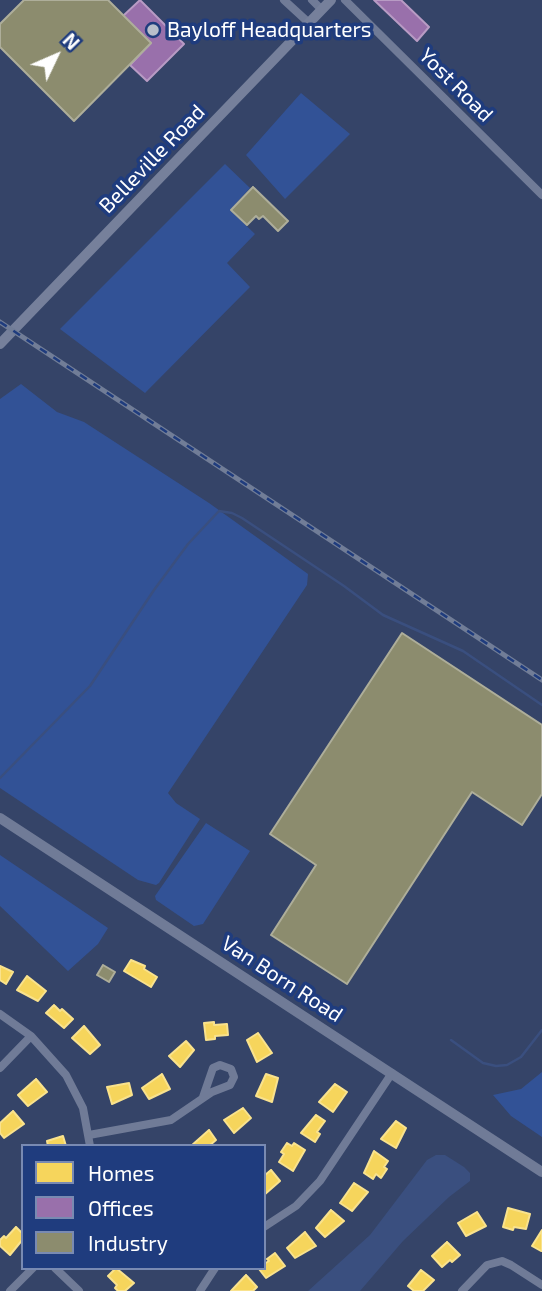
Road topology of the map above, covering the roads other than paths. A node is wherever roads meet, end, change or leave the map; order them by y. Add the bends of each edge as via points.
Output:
1 (284, 0) edge
2 (312, 0) edge
3 (331, 0) edge
4 (345, 0) edge
5 (322, 10) junction
6 (309, 23) junction
7 (542, 194) edge
8 (0, 344) edge
9 (0, 818) edge
10 (0, 1014) edge
11 (31, 1036) junction
12 (0, 1068) edge
13 (392, 1073) junction
14 (203, 1097) dead end
15 (89, 1135) junction
16 (90, 1144) edge
17 (542, 1172) edge
18 (266, 1226) edge
19 (31, 1270) edge
20 (57, 1270) edge
21 (214, 1270) edge
22 (542, 1285) edge
23 (10, 1291) edge
24 (79, 1291) edge
25 (200, 1291) edge
26 (462, 1291) edge

1 - 6 street
2 - 5 street
3 - 5 main road, Belleville Road
4 - 7 street, Yost Road
5 - 6 main road, Belleville Road
6 - 8 main road, Belleville Road
9 - 13 street, Van Born Road
10 - 11 street
11 - 12 street
11 - 15 street via 73,1086
13 - 17 street, Van Born Road
13 - 18 street via 320,1181 296,1206
14 - 15 street via 165,1123
15 - 16 street
19 - 23 street
20 - 24 street
21 - 25 street
22 - 26 street via 502,1261 487,1265

